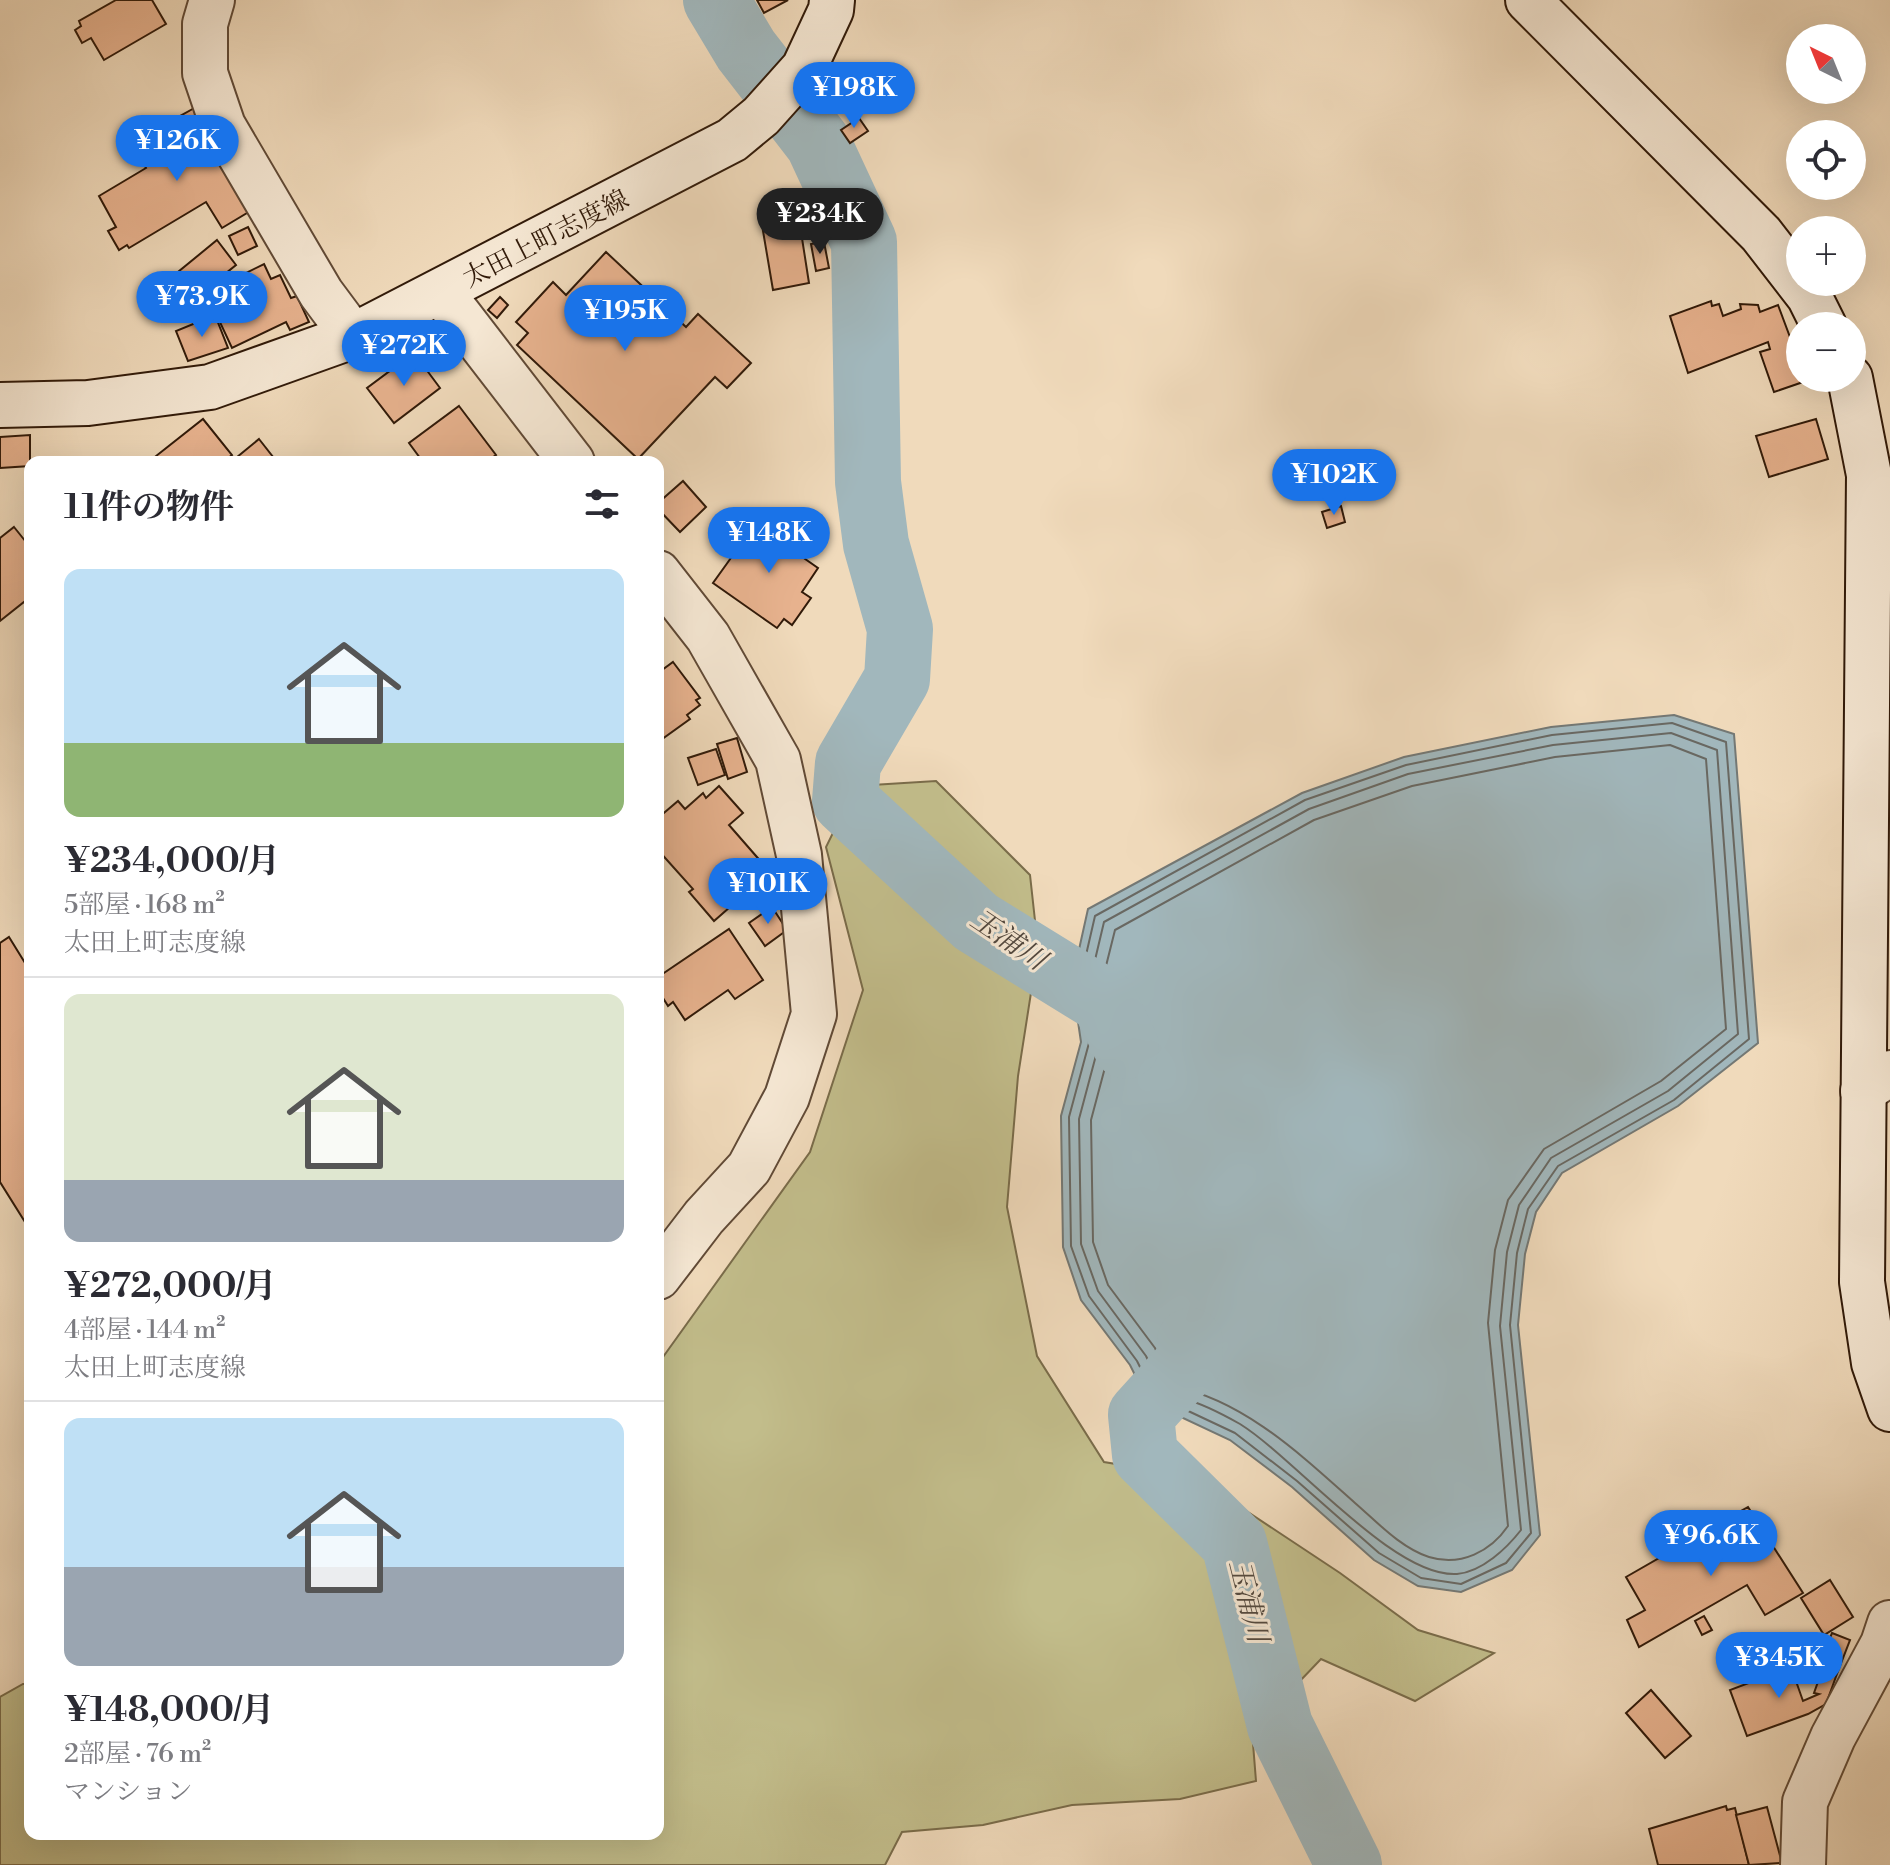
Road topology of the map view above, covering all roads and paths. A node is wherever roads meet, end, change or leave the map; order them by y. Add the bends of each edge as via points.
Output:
1 (212, 0) edge
2 (832, 0) edge
3 (1528, 0) edge
4 (441, 292) junction
5 (1817, 312) edge
6 (353, 336) junction
7 (1853, 392) edge
8 (0, 405) edge
9 (567, 456) edge
10 (664, 581) edge
11 (1880, 639) edge
12 (1877, 1082) edge
13 (664, 1269) edge
14 (1890, 1409) edge
15 (1890, 1623) edge
16 (1803, 1865) edge

1 - 6 street via 205,24 205,73 223,126 321,293
2 - 4 street, 太田上町志度線 via 804,68 732,140
3 - 5 street via 1761,234
4 - 6 street, 太田上町志度線
4 - 9 street
6 - 8 street, 太田上町志度線 via 210,387 88,403
7 - 11 street via 1869,475
10 - 13 street via 708,637 778,760 799,855 814,1014 787,1097 749,1168
11 - 12 street
12 - 14 street via 1862,1282 1874,1363
15 - 16 street via 1805,1802

